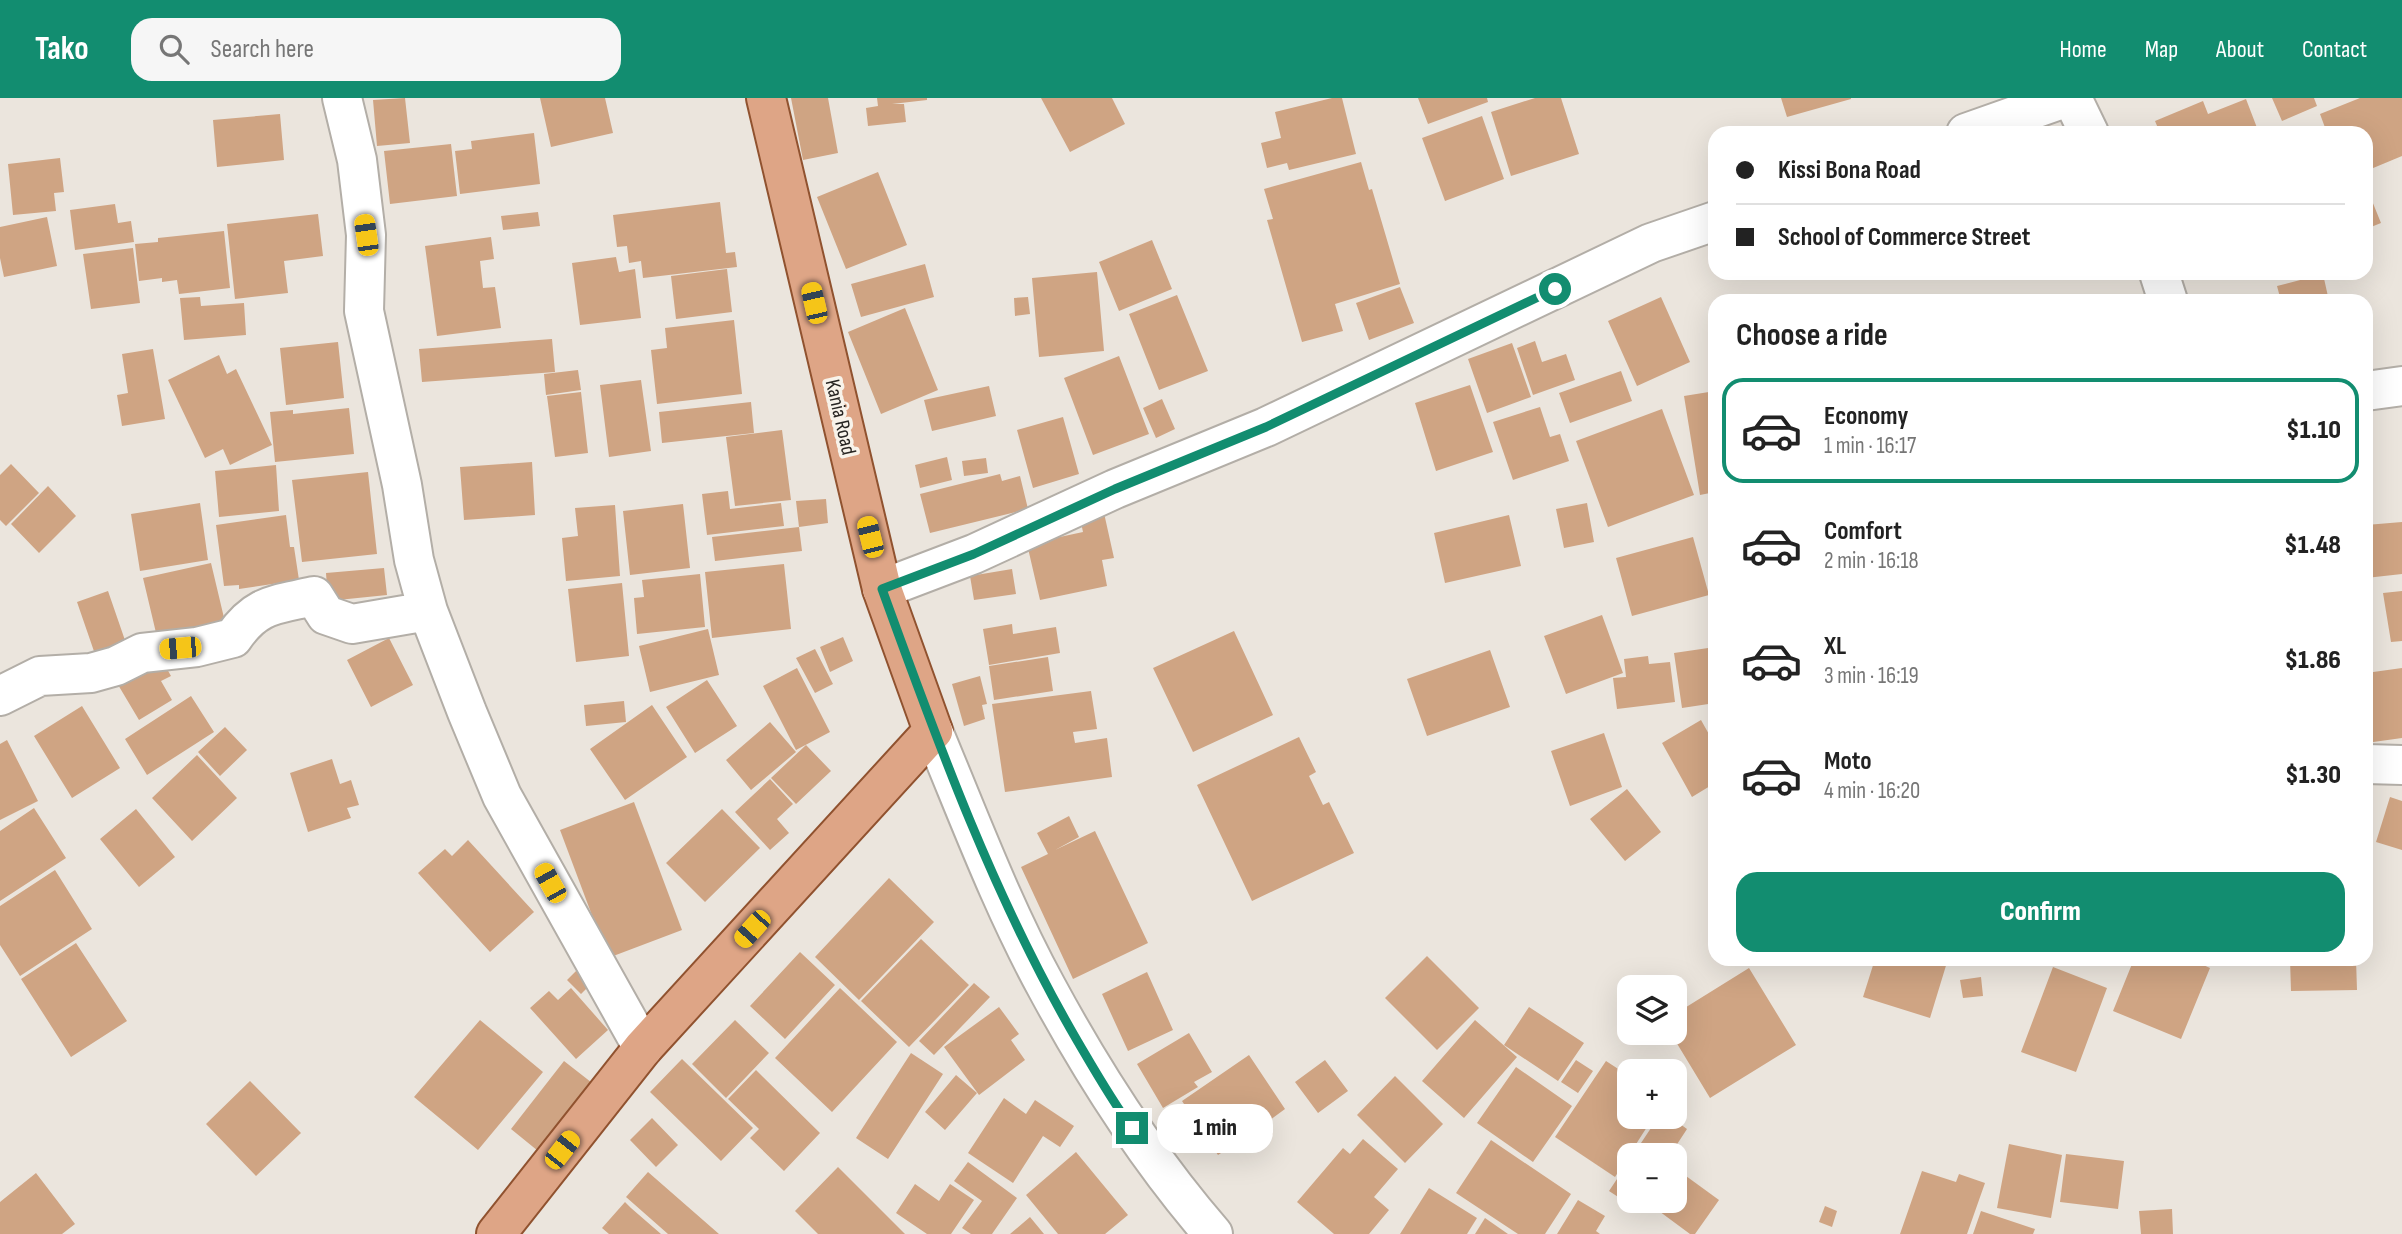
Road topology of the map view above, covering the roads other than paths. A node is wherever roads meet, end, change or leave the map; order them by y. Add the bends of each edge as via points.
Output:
1 (342, 98) edge
2 (766, 98) edge
3 (2065, 98) edge
4 (2072, 98) edge
5 (1986, 126) edge
6 (2086, 126) edge
7 (1708, 223) edge
8 (2402, 386) edge
9 (2373, 390) edge
10 (882, 589) junction
11 (428, 611) junction
12 (0, 696) edge
13 (933, 731) junction
14 (2373, 764) edge
15 (2402, 765) edge
16 (643, 1048) junction
17 (496, 1234) edge
18 (1213, 1234) edge

1 - 11 street via 357,160 366,235 364,312
2 - 10 main road, Kania Road
3 - 5 street
4 - 6 street
7 - 10 street via 1651,243 1266,427 974,554
8 - 9 street
10 - 13 main road, Kania Road
11 - 12 street via 352,624 326,615 314,596 260,609 233,638 142,653 91,673 40,676
11 - 16 street via 502,796
13 - 16 main road
13 - 18 street via 1046,987 1115,1106
14 - 15 street
16 - 17 main road

